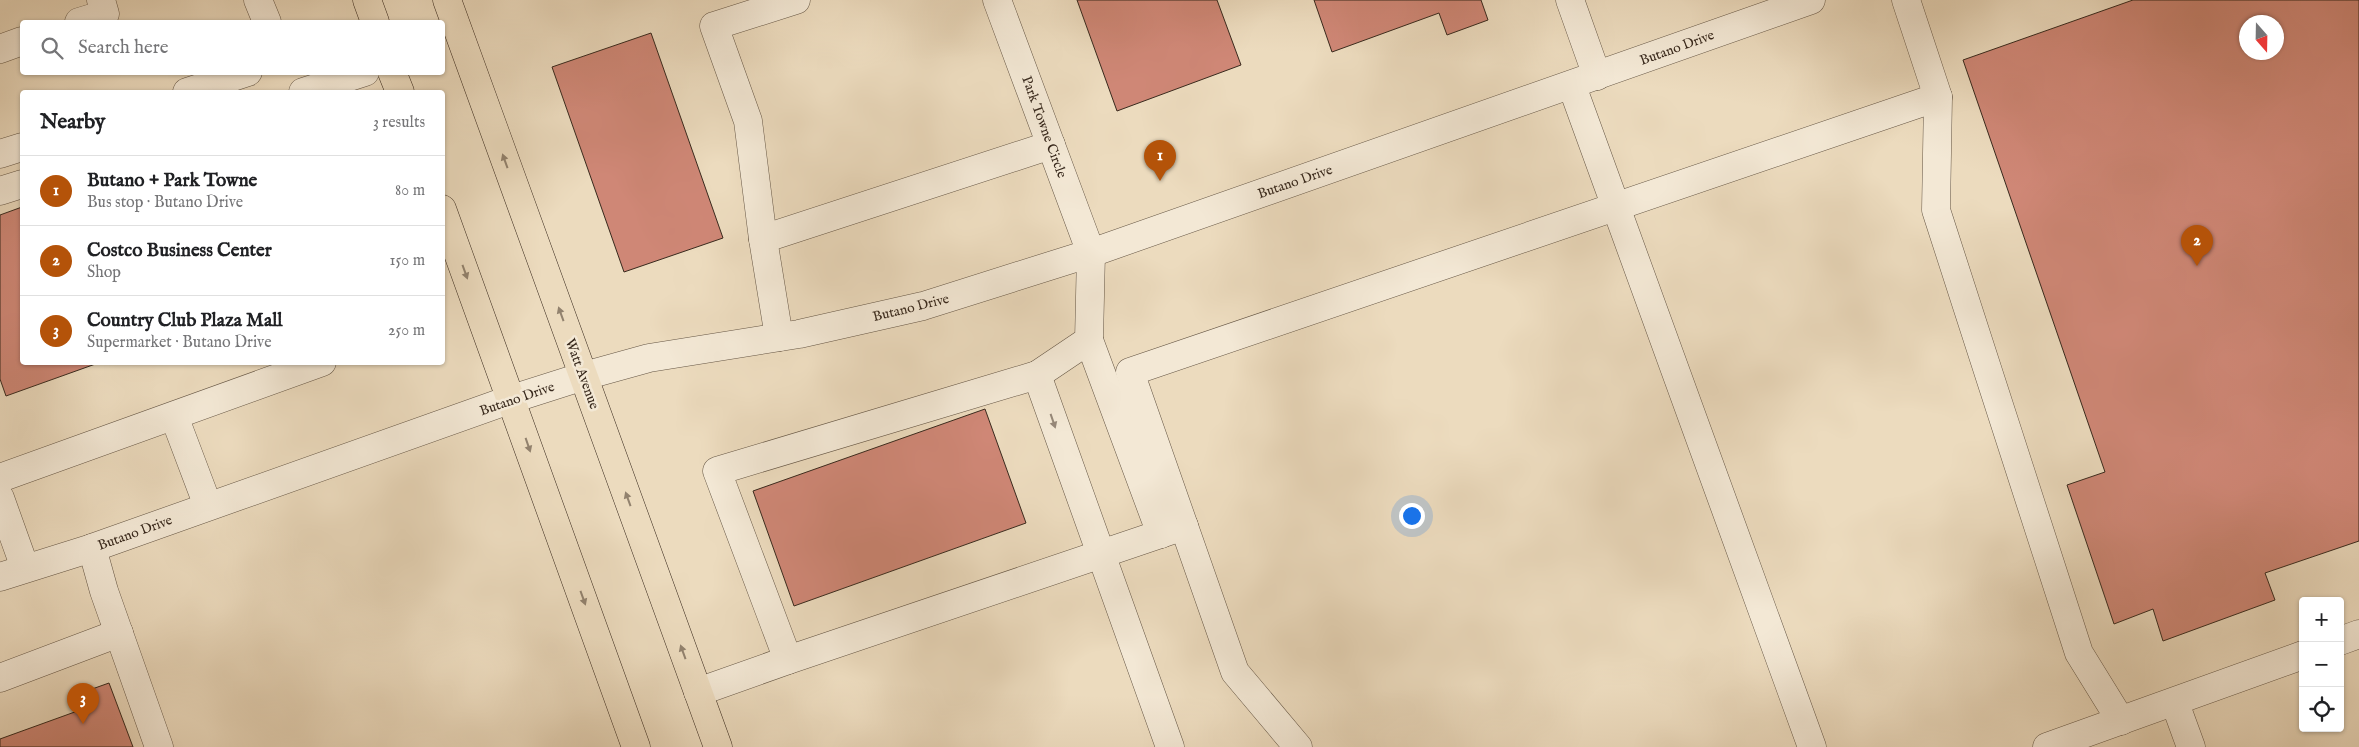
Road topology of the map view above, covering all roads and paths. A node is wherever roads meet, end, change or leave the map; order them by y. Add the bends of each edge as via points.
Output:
1 (101, 0) edge
2 (258, 0) edge
3 (367, 0) edge
4 (447, 0) edge
5 (796, 0) edge
6 (997, 0) edge
7 (1570, 0) edge
8 (1810, 0) edge
9 (1906, 0) edge
10 (86, 20) edge
11 (266, 20) edge
12 (374, 20) edge
13 (20, 42) edge
14 (0, 49) edge
15 (239, 75) edge
16 (356, 75) edge
17 (393, 75) edge
18 (1585, 81) junction
19 (193, 90) edge
20 (309, 90) edge
21 (399, 90) edge
22 (1938, 97) junction
23 (0, 135) edge
24 (20, 139) edge
25 (1051, 144) junction
26 (20, 147) edge
27 (0, 154) edge
28 (20, 185) edge
29 (0, 191) edge
30 (1616, 207) junction
31 (445, 217) edge
32 (763, 239) junction
33 (1091, 254) junction
34 (778, 337) junction
35 (1090, 340) junction
36 (314, 365) edge
37 (1037, 375) junction
38 (584, 376) junction
39 (512, 399) junction
40 (174, 416) junction
41 (0, 478) edge
42 (0, 498) edge
43 (208, 506) junction
44 (1173, 530) junction
45 (92, 548) junction
46 (1100, 554) junction
47 (12, 572) edge
48 (119, 633) junction
49 (2359, 634) edge
50 (2344, 640) edge
51 (2299, 656) edge
52 (788, 660) junction
53 (0, 678) edge
54 (698, 692) junction
55 (2175, 702) junction
56 (2121, 722) junction
57 (159, 747) edge
58 (636, 747) edge
59 (718, 747) edge
60 (1170, 747) edge
61 (1298, 747) edge
62 (1812, 747) edge
63 (2047, 747) edge
64 (2191, 747) edge

1 - 10 street via 105,14
2 - 11 street
3 - 12 main road
38 -> 4 main road, Watt Avenue
5 - 32 street via 714,26 748,121
6 - 25 street, Park Towne Circle
7 - 18 street
8 - 18 street, Butano Drive
9 - 22 street
13 - 14 street
15 - 19 street
16 - 20 street
17 - 21 main road
18 - 30 street
18 - 33 street, Butano Drive
22 - 30 street
22 - 56 street via 1936,210 2079,653
23 - 24 street
25 - 32 street
25 - 33 street, Park Towne Circle
26 - 27 street
28 - 29 street
30 - 44 street via 1130,372
30 - 62 street
31 -> 39 main road
32 - 34 street
33 - 34 street, Butano Drive via 923,306
33 - 35 street
34 - 38 street, Butano Drive via 649,358
35 - 37 street
35 - 44 street
36 - 40 street
37 -> 46 street
37 - 52 street via 717,471
38 - 39 street, Butano Drive
54 -> 38 main road, Watt Avenue
39 - 43 street, Butano Drive
39 -> 58 main road
40 - 41 street
40 - 43 street
42 - 47 street
43 - 45 street, Butano Drive
44 - 46 street
44 - 61 street via 1235,672
45 - 47 street, Butano Drive
45 - 48 street
46 - 52 street
46 - 60 street
48 - 53 street
48 - 57 street
49 - 50 street
51 - 55 street
52 - 54 street
54 - 59 main road, Watt Avenue
55 - 56 street
55 - 64 street
56 - 63 street

